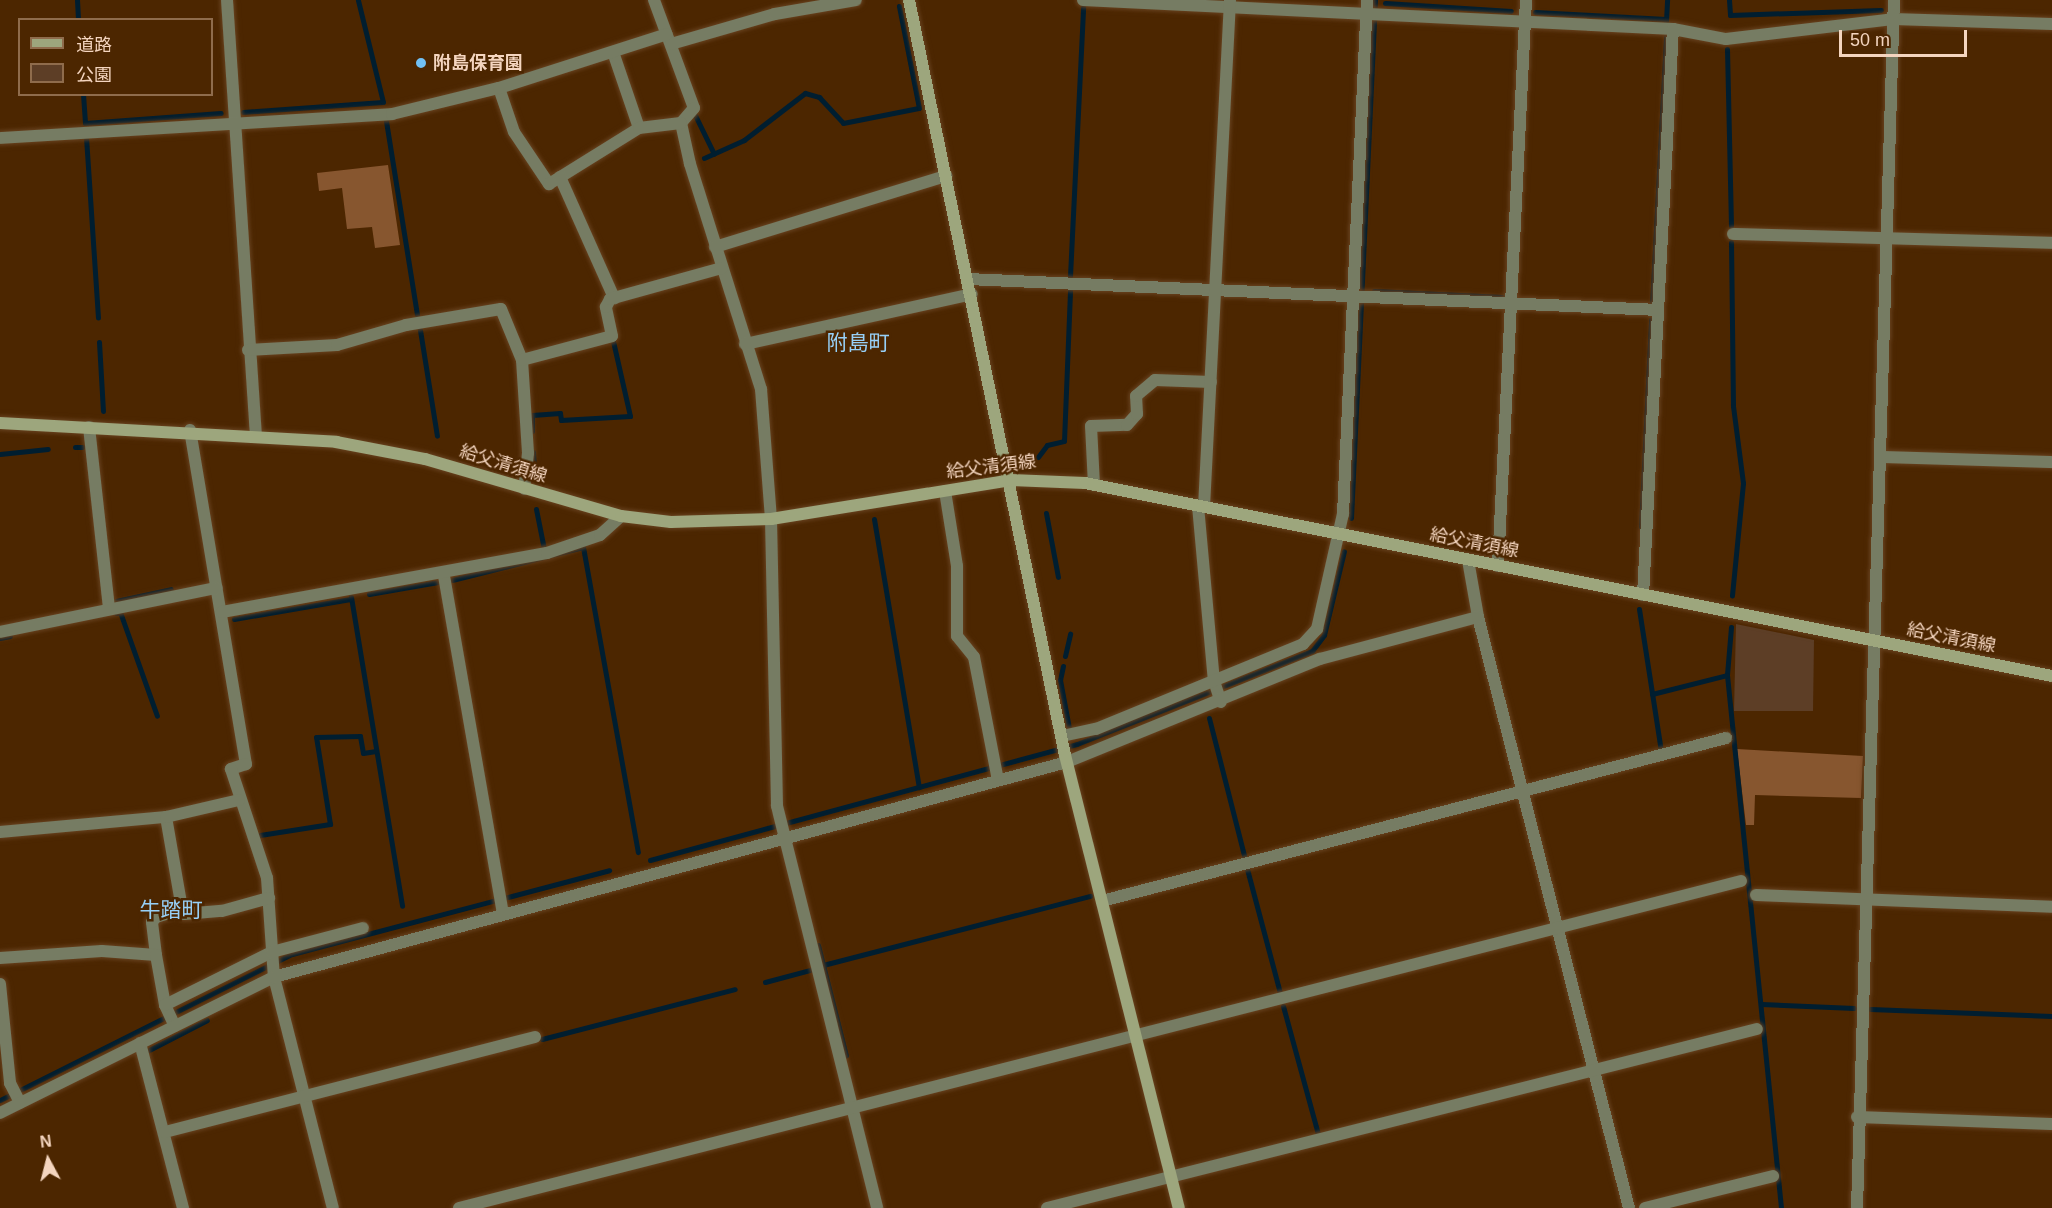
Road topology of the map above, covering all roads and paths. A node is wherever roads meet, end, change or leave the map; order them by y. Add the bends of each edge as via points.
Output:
1 (227, 0) edge
2 (654, 0) edge
3 (856, 0) edge
4 (909, 0) edge
5 (1083, 0) edge
6 (1367, 0) edge
7 (1526, 0) edge
8 (1894, 0) edge
9 (1230, 4) edge
10 (1372, 14) junction
11 (1893, 18) junction
12 (1525, 21) junction
13 (2052, 24) edge
14 (1674, 29) junction
15 (669, 39) junction
16 (613, 52) junction
17 (499, 88) junction
18 (234, 122) junction
19 (681, 123) junction
20 (639, 128) junction
21 (0, 138) edge
22 (946, 176) junction
23 (560, 177) junction
24 (1733, 234) dead end
25 (1887, 238) junction
26 (2052, 243) edge
27 (715, 247) junction
28 (722, 268) junction
29 (968, 279) junction
30 (1216, 289) junction
31 (972, 294) junction
32 (1359, 296) junction
33 (614, 297) junction
34 (1511, 304) junction
35 (1658, 310) junction
36 (745, 344) junction
37 (248, 350) junction
38 (522, 360) junction
39 (1211, 382) junction
40 (0, 423) edge
41 (89, 427) junction
42 (190, 430) junction
43 (256, 434) junction
44 (1881, 457) junction
45 (2052, 462) edge
46 (1011, 480) junction
47 (1094, 485) junction
48 (524, 489) junction
49 (945, 491) junction
50 (1201, 506) junction
51 (621, 516) junction
52 (771, 519) junction
53 (1339, 534) junction
54 (1468, 560) junction
55 (1498, 566) junction
56 (444, 576) junction
57 (217, 588) junction
58 (1643, 595) junction
59 (109, 609) junction
60 (222, 612) junction
61 (1478, 617) junction
62 (0, 632) edge
63 (1875, 641) junction
64 (2052, 676) edge
65 (1217, 691) junction
66 (1062, 738) junction
67 (1726, 738) dead end
68 (1066, 758) junction
69 (997, 777) junction
70 (1523, 791) junction
71 (239, 800) junction
72 (166, 818) junction
73 (0, 832) edge
74 (784, 835) junction
75 (1741, 881) dead end
76 (1756, 895) dead end
77 (269, 898) junction
78 (1866, 899) junction
79 (1102, 901) junction
80 (501, 904) junction
81 (2052, 907) edge
82 (182, 909) junction
83 (1557, 927) junction
84 (363, 928) dead end
85 (272, 954) junction
86 (156, 956) junction
87 (0, 958) edge
88 (274, 974) junction
89 (0, 984) edge
90 (165, 1006) junction
91 (174, 1024) junction
92 (1757, 1029) dead end
93 (1136, 1035) junction
94 (535, 1037) dead end
95 (140, 1043) junction
96 (1594, 1070) junction
97 (305, 1097) junction
98 (18, 1100) junction
99 (852, 1107) junction
100 (0, 1113) edge
101 (1857, 1117) junction
102 (2052, 1124) edge
103 (165, 1132) junction
104 (1171, 1176) junction
105 (1773, 1176) dead end
106 (183, 1208) edge
107 (333, 1208) edge
108 (459, 1208) edge
109 (877, 1208) edge
110 (1047, 1208) edge
111 (1179, 1208) edge
112 (1629, 1208) edge
113 (1645, 1208) edge
114 (1857, 1208) edge

1 - 18 street
2 - 15 street
3 - 15 street
4 - 22 main road
5 - 9 street
6 - 10 street
7 - 12 street
8 - 11 street
9 - 10 street
9 - 30 street
10 - 12 street
10 - 32 street
11 - 13 street
11 - 14 street via 1726,39
11 - 25 street
12 - 14 street
12 - 34 street
14 - 35 street
15 - 16 street
15 - 19 street via 694,108
16 - 17 street
16 - 20 street
17 - 18 street via 392,114
17 - 23 street via 514,132 549,184
18 - 21 street
18 - 37 street
19 - 20 street
19 - 27 street
20 - 23 street
22 - 27 street
22 - 29 main road
23 - 33 street
24 - 25 street
25 - 26 street
25 - 44 street
27 - 28 street
28 - 33 street
28 - 36 street
29 - 30 street
29 - 31 main road
30 - 32 street
30 - 39 street
31 - 36 street
31 - 46 main road
32 - 34 street
32 - 53 street
33 - 38 street via 606,307 612,336
34 - 35 street
34 - 55 street
35 - 58 street
36 - 52 street via 767,422
37 - 38 street via 337,345 406,325 501,309
37 - 43 street
38 - 48 street via 528,453
39 - 47 street via 1155,380 1136,396 1137,414 1127,425 1091,426
39 - 50 street
40 - 41 main road, 給父清須線
41 - 42 main road, 給父清須線
41 - 59 street
42 - 43 main road, 給父清須線
42 - 57 street
43 - 48 main road, 給父清須線 via 391,452
44 - 45 street
44 - 63 street
46 - 47 main road, 給父清須線
46 - 49 main road, 給父清須線
46 - 66 main road
47 - 50 main road, 給父清須線
48 - 51 main road, 給父清須線
49 - 52 main road, 給父清須線
49 - 69 street via 957,566 957,636 974,657
50 - 53 main road, 給父清須線
50 - 65 street
51 - 52 main road, 給父清須線 via 714,524
51 - 56 street via 600,535
52 - 74 street via 779,815
53 - 54 main road, 給父清須線
53 - 65 street via 1311,639
54 - 55 main road, 給父清須線
54 - 61 street
55 - 58 main road, 給父清須線
56 - 60 street
56 - 80 street
57 - 59 street
57 - 60 street
58 - 63 main road, 給父清須線
59 - 62 street
60 - 71 street via 246,764 231,769
61 - 65 street
61 - 70 street
63 - 64 main road, 給父清須線
63 - 78 street
65 - 66 street
65 - 68 street
66 - 68 main road
67 - 70 street
68 - 69 street
68 - 79 main road
69 - 74 street
70 - 79 street
70 - 83 street
71 - 72 street
71 - 77 street via 260,850
72 - 73 street
72 - 82 street
74 - 80 street
74 - 99 street
75 - 83 street
76 - 78 street
77 - 82 street via 222,911 184,914
77 - 85 street
78 - 81 street
78 - 101 street
79 - 93 main road
80 - 88 street
82 - 86 street via 152,922
83 - 93 street
83 - 96 street
84 - 85 street
85 - 88 street
85 - 90 street
86 - 87 street via 102,951
86 - 90 street
88 - 91 street
88 - 97 street
89 - 98 street via 10,1083
90 - 91 street
91 - 95 street
92 - 96 street
93 - 99 street
93 - 104 main road
94 - 97 street
95 - 98 street
95 - 103 street
96 - 104 street
96 - 112 street
97 - 103 street
97 - 107 street
98 - 100 street
99 - 108 street
99 - 109 street
101 - 102 street
101 - 114 street
103 - 106 street
104 - 110 street
104 - 111 main road
105 - 113 street

